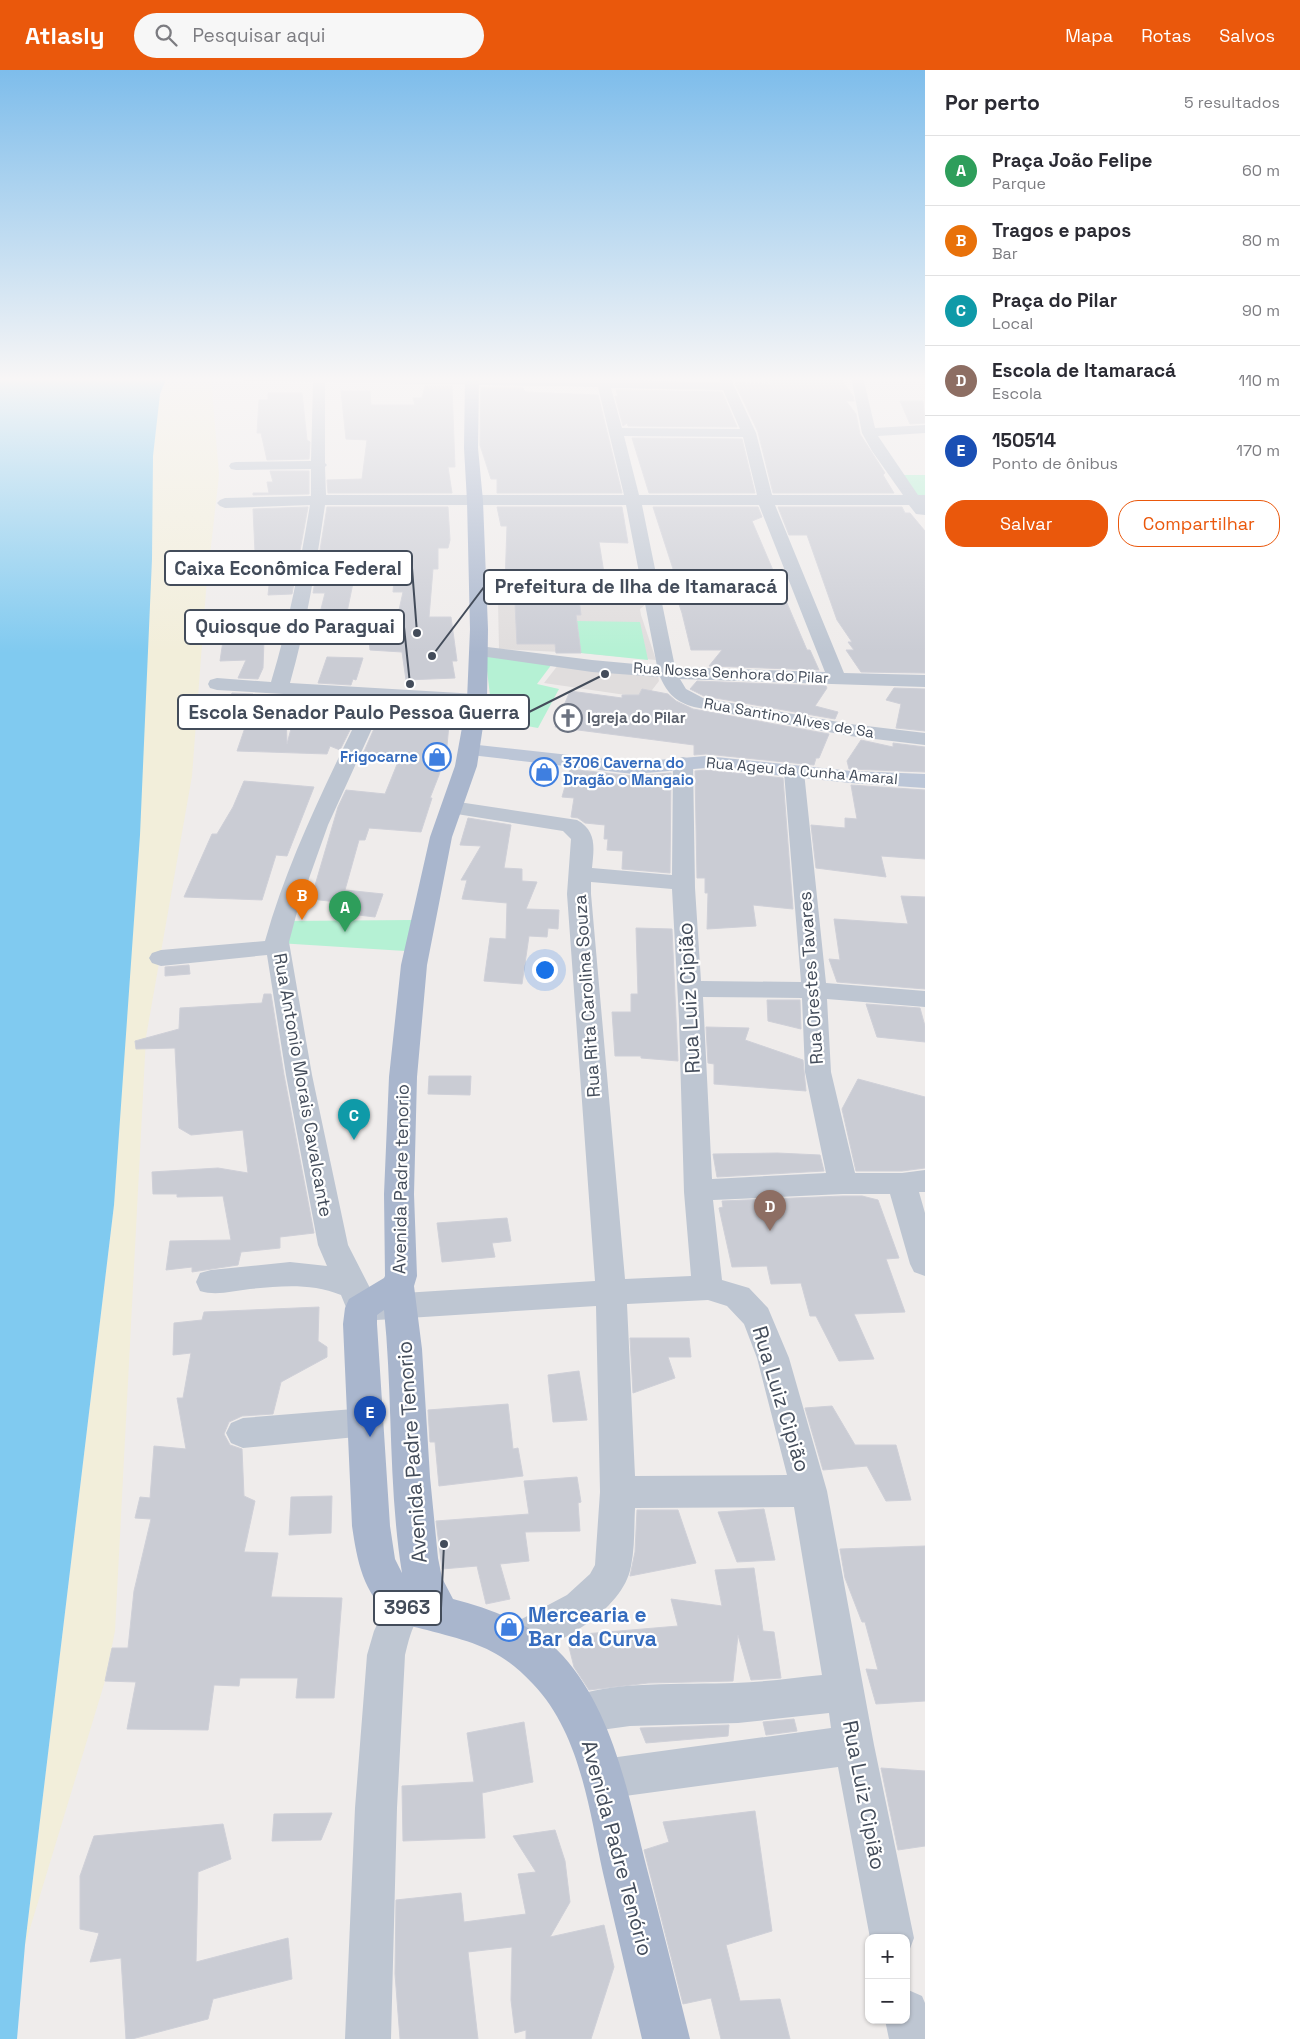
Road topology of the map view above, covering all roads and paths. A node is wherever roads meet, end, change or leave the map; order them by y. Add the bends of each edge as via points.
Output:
1 (320, 469) edge
2 (473, 469) edge
3 (625, 469) edge
4 (758, 469) edge
5 (894, 469) edge
6 (318, 500) junction
7 (633, 500) junction
8 (920, 500) edge
9 (475, 501) junction
10 (766, 502) junction
11 (225, 503) dead end
12 (925, 518) edge
13 (479, 651) junction
14 (667, 672) junction
15 (837, 678) junction
16 (925, 680) edge
17 (217, 684) dead end
18 (279, 688) junction
19 (378, 694) junction
20 (477, 700) junction
21 (925, 739) edge
22 (470, 750) junction
23 (683, 763) junction
24 (794, 772) junction
25 (925, 781) edge
26 (456, 795) junction
27 (580, 874) junction
28 (683, 883) junction
29 (277, 947) junction
30 (161, 958) dead end
31 (690, 988) junction
32 (814, 990) junction
33 (925, 999) edge
34 (843, 1183) junction
35 (915, 1183) edge
36 (699, 1190) junction
37 (925, 1264) edge
38 (211, 1282) dead end
39 (708, 1288) junction
40 (611, 1292) junction
41 (399, 1296) junction
42 (358, 1298) junction
43 (366, 1422) junction
44 (243, 1433) dead end
45 (809, 1491) junction
46 (618, 1492) junction
47 (425, 1604) junction
48 (516, 1642) junction
49 (845, 1692) junction
50 (579, 1713) junction
51 (854, 1745) junction
52 (603, 1779) junction
53 (891, 1934) edge
54 (909, 2024) edge
55 (368, 2039) edge
56 (666, 2039) edge
57 (912, 2039) edge

1 - 6 street
2 - 9 main road, Avenida Padre tenorio
3 - 7 street, Rua Santino Alves de Sa
4 - 10 street
5 - 8 street
6 - 9 street
6 - 11 street
6 - 18 street via 303,596
7 - 9 street
7 - 10 street
7 - 14 street, Rua Santino Alves de Sa
8 - 10 street
8 - 12 street
9 - 13 main road, Avenida Padre tenorio
10 - 15 street
13 - 14 street, Rua Nossa Senhora do Pilar
13 - 20 main road, Avenida Padre tenorio
14 - 15 street, Rua Nossa Senhora do Pilar
14 - 21 street, Rua Santino Alves de Sa via 678,694 687,699 850,730
15 - 16 street, Rua Nossa Senhora do Pilar
17 - 18 street
18 - 19 street
19 - 20 street
19 - 29 street, Rua Antonio Morais Cavalcante via 317,825 279,929
20 - 22 main road, Avenida Padre tenorio
22 - 23 street, Rua Ageu da Cunha Amaral via 633,768
22 - 26 main road, Avenida Padre tenorio
23 - 24 street, Rua Ageu da Cunha Amaral via 706,762
23 - 28 street, Rua Luiz Cipião
24 - 25 street, Rua Ageu da Cunha Amaral
24 - 32 street, Rua Orestes Tavares
26 - 27 street, Rua Rita Carolina Souza via 569,825 577,830 582,836
26 - 41 main road, Avenida Padre tenorio via 441,837 412,977 403,1077
27 - 28 street
27 - 40 street, Rua Rita Carolina Souza
28 - 31 street, Rua Luiz Cipião
29 - 30 street
29 - 42 street, Rua Antonio Morais Cavalcante via 332,1245
31 - 32 street
31 - 36 street, Rua Luiz Cipião
32 - 33 street
32 - 34 street, Rua Orestes Tavares via 818,1072
34 - 35 street
34 - 36 street
35 - 37 street
36 - 39 street, Rua Luiz Cipião
38 - 42 street via 315,1275 334,1279
39 - 40 street
39 - 45 street, Rua Luiz Cipião via 738,1297 757,1317 773,1358
40 - 41 street
40 - 46 street, Rua Rita Carolina Souza
41 - 42 main road, Avenida Padre tenorio
41 - 47 main road, Avenida Padre Tenorio
42 - 43 main road
43 - 44 street
43 - 47 main road via 371,1526 376,1559 383,1579
45 - 46 street
45 - 49 street, Rua Luiz Cipião
46 - 48 street, Rua Rita Carolina Souza via 613,1567 603,1586 580,1608
47 - 48 main road, Avenida Padre Tenório
47 - 55 street via 393,1631 386,1655 376,1808
48 - 50 main road, Avenida Padre Tenório via 548,1670
49 - 50 street via 738,1703 630,1706
49 - 51 street, Rua Luiz Cipião
50 - 52 main road, Avenida Padre Tenório
51 - 52 street
51 - 53 street, Rua Luiz Cipião
52 - 56 main road, Avenida Padre Tenório
54 - 57 street

